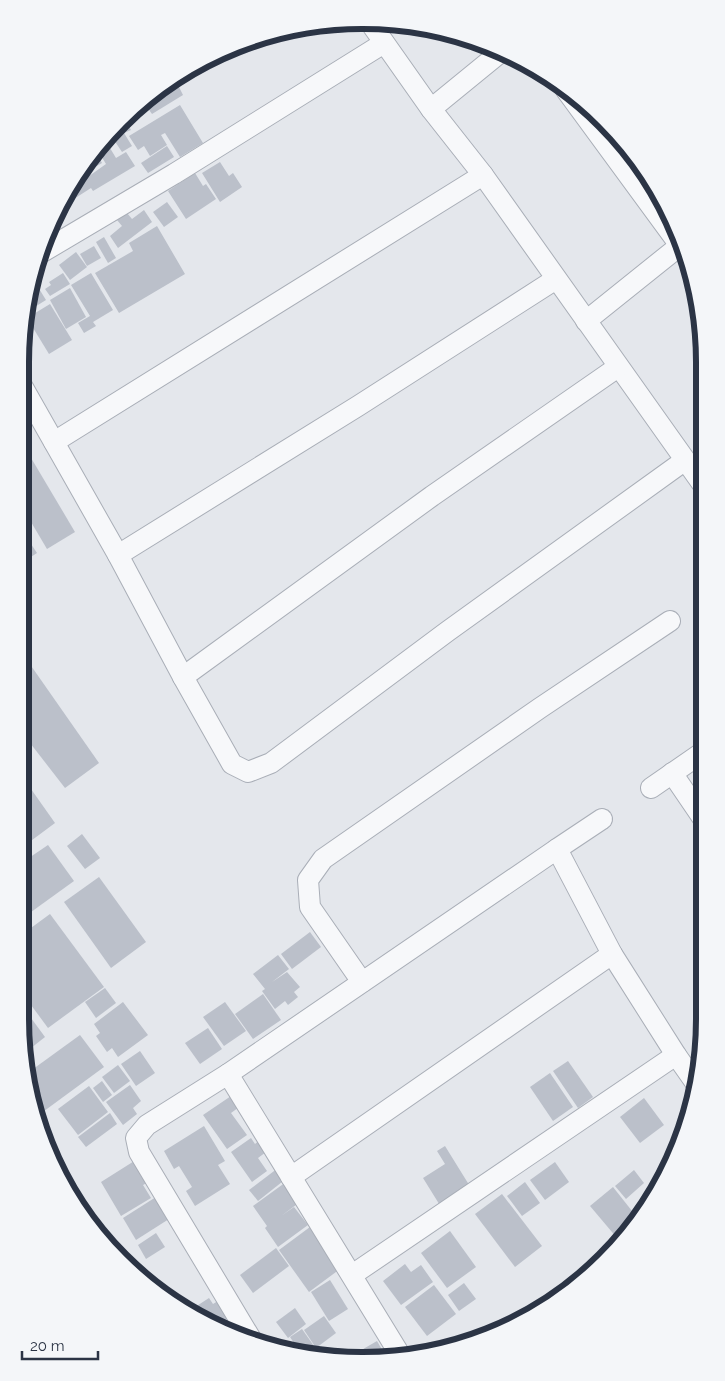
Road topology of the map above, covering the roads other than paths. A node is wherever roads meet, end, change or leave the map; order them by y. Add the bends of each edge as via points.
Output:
1 (374, 29) edge
2 (384, 43) junction
3 (495, 56) edge
4 (430, 109) junction
5 (581, 110) edge
6 (483, 175) junction
7 (668, 228) edge
8 (49, 248) edge
9 (677, 251) edge
10 (556, 280) junction
11 (586, 321) junction
12 (618, 368) junction
13 (29, 398) edge
14 (54, 442) junction
15 (684, 460) junction
16 (696, 477) edge
17 (118, 555) junction
18 (670, 621) dead end
19 (183, 676) junction
20 (696, 757) edge
21 (672, 773) junction
22 (650, 788) dead end
23 (696, 808) edge
24 (602, 819) dead end
25 (557, 849) junction
26 (612, 954) junction
27 (362, 982) junction
28 (676, 1055) junction
29 (228, 1074) junction
30 (691, 1076) edge
31 (291, 1177) junction
32 (352, 1275) junction
33 (247, 1332) edge
34 (397, 1350) edge

1 - 2 street
2 - 4 street
2 - 8 street
3 - 4 street
4 - 6 street
5 - 7 street
6 - 10 street
6 - 14 street
9 - 11 street
10 - 11 street
10 - 17 street
11 - 12 street
12 - 15 street
12 - 19 street via 424,502
13 - 14 street
14 - 17 street
15 - 16 street
15 - 19 street via 271,763 248,772 232,764
17 - 19 street
18 - 27 street via 323,859 308,880 310,907
20 - 21 street
21 - 22 street
21 - 23 street
24 - 25 street
25 - 26 street
25 - 27 street
26 - 28 street
26 - 31 street
27 - 29 street
28 - 30 street
28 - 32 street
29 - 31 street
29 - 33 street via 146,1125 136,1138 139,1152
31 - 32 street
32 - 34 street

